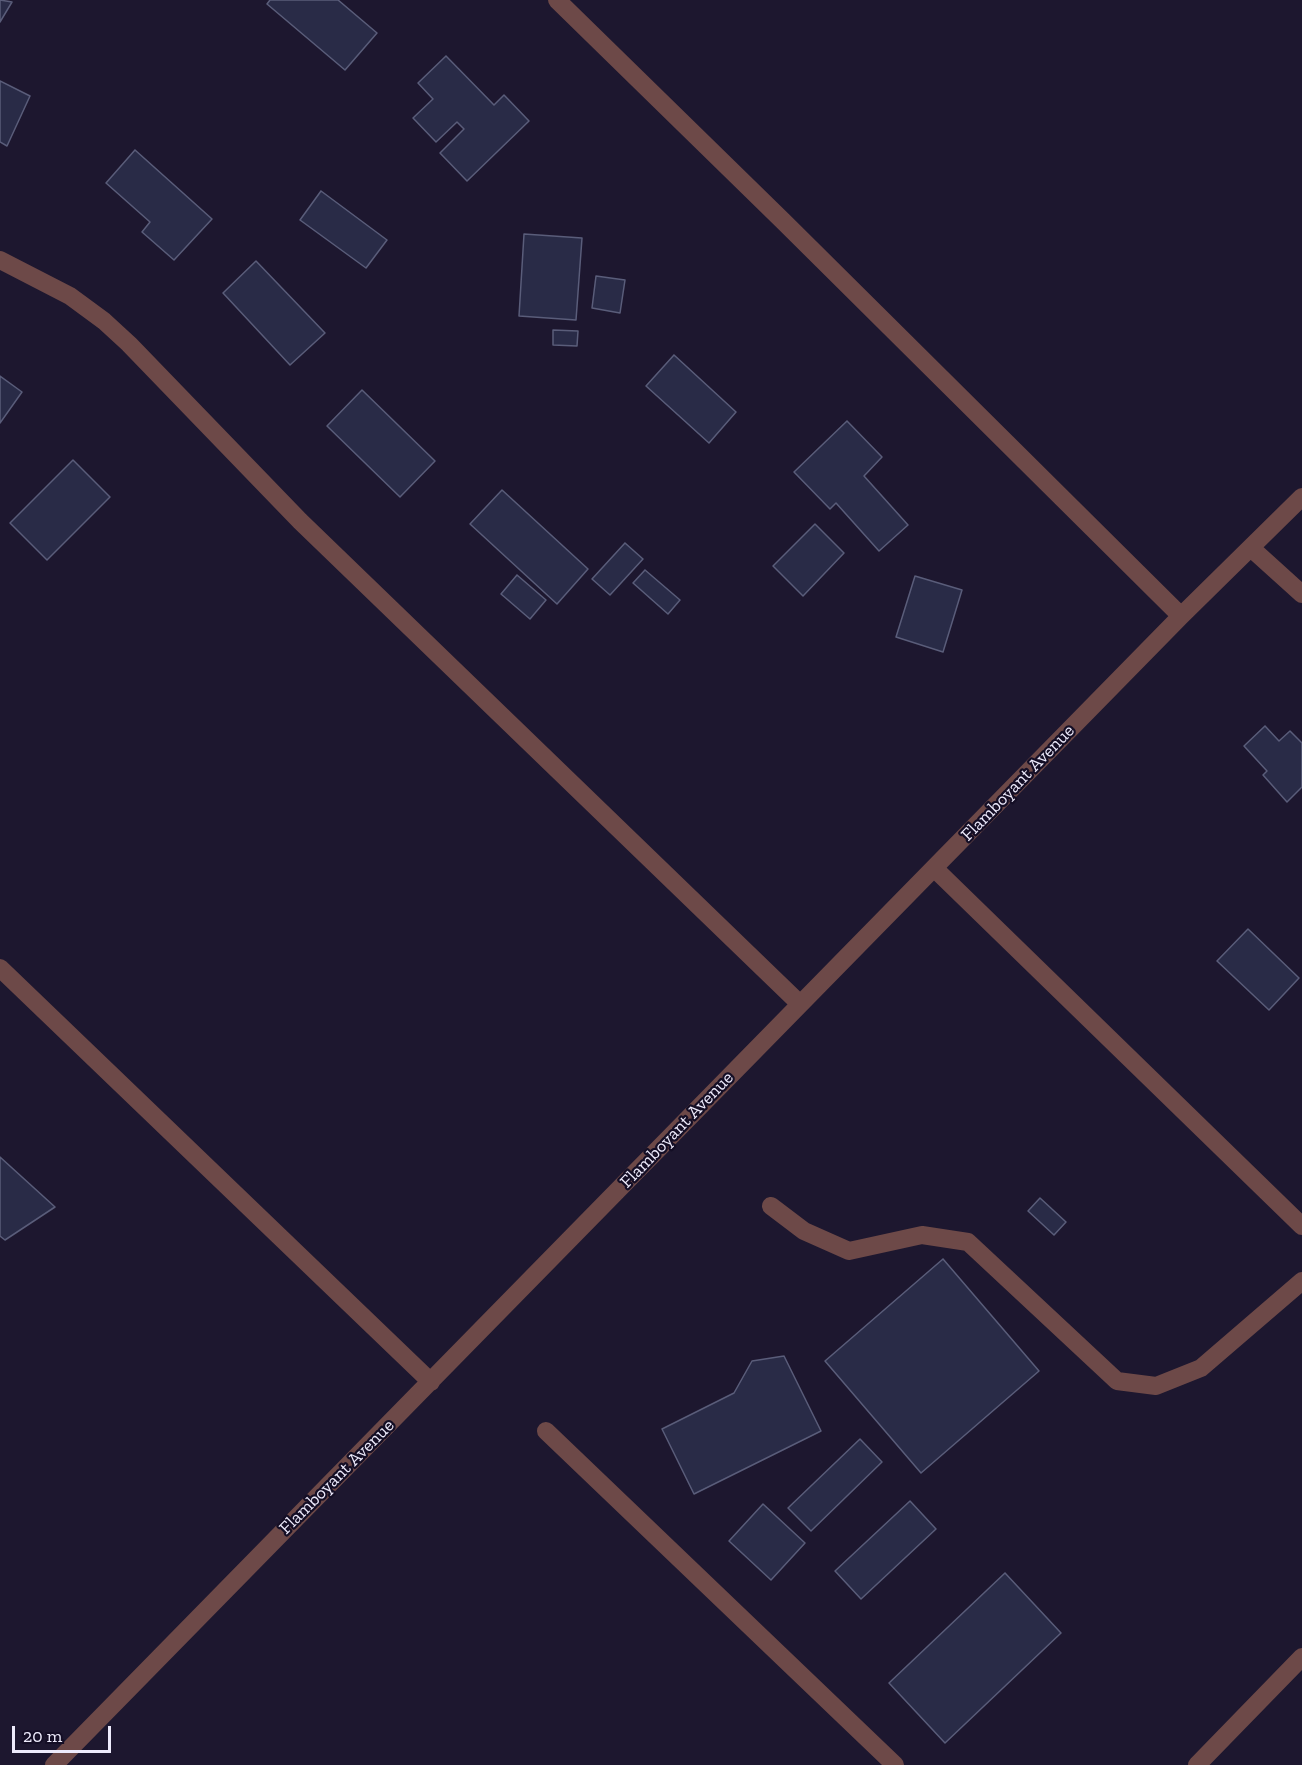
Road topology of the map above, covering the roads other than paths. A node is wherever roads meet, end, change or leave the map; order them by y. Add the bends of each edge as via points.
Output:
1 (557, 0) edge
2 (0, 260) edge
3 (1302, 497) edge
4 (1251, 548) junction
5 (1302, 594) edge
6 (1181, 616) junction
7 (934, 868) junction
8 (0, 968) edge
9 (800, 1004) junction
10 (771, 1206) dead end
11 (1302, 1226) edge
12 (1302, 1281) edge
13 (431, 1382) junction
14 (546, 1431) dead end
15 (1302, 1657) edge
16 (54, 1765) edge
17 (895, 1765) edge
18 (1197, 1765) edge

1 - 6 street
2 - 9 street via 70,296 129,344 300,521
3 - 4 street, Flamboyant Avenue
4 - 5 street
4 - 6 street, Flamboyant Avenue
6 - 7 street, Flamboyant Avenue
7 - 9 street, Flamboyant Avenue
7 - 11 street
8 - 13 street
9 - 13 street, Flamboyant Avenue
10 - 12 street via 804,1231 849,1251 922,1235 968,1242 1117,1381 1156,1386 1201,1368
13 - 16 street, Flamboyant Avenue
14 - 17 street
15 - 18 street

